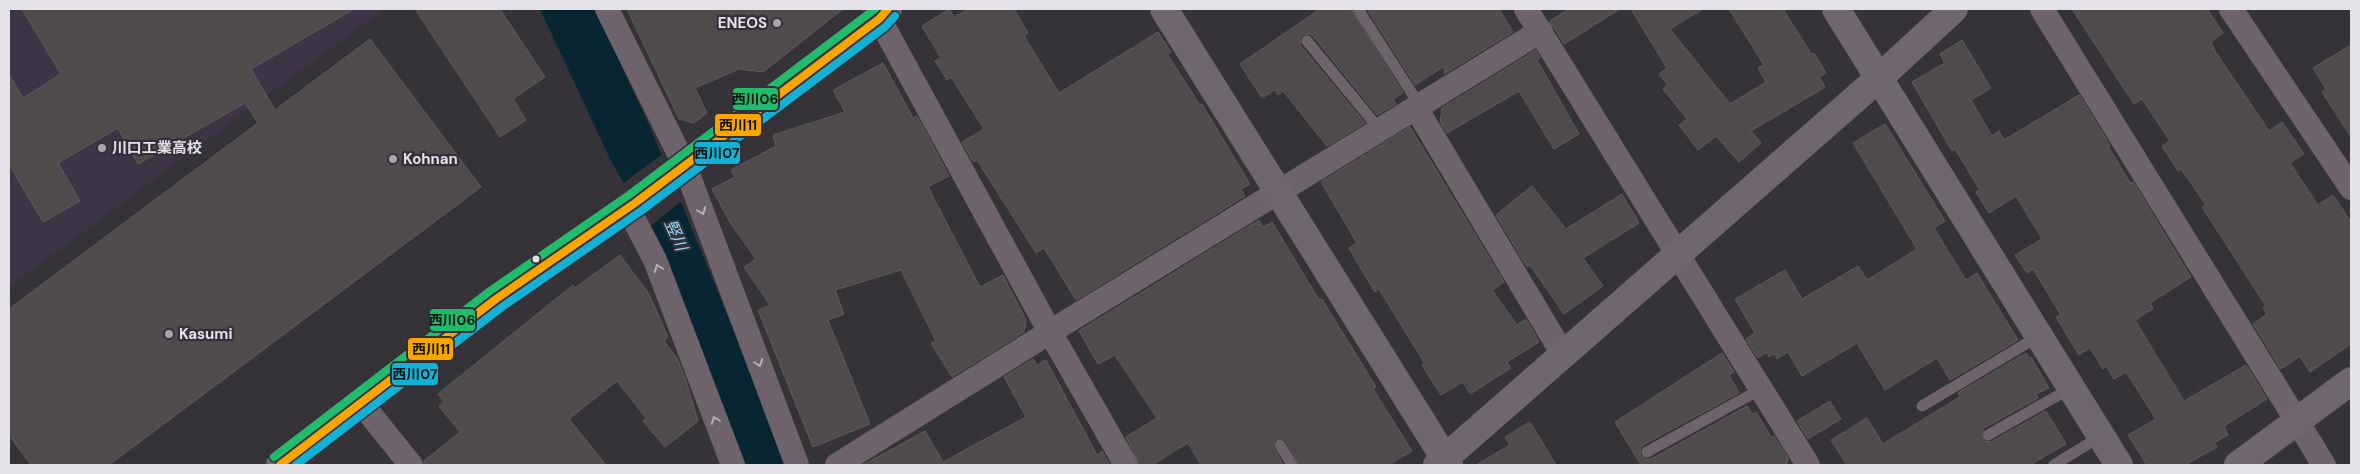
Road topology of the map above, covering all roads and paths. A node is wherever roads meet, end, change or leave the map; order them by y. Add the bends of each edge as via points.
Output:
1 (607, 9) edge
2 (1164, 9) edge
3 (1358, 9) edge
4 (1526, 9) edge
5 (1836, 9) edge
6 (1954, 9) edge
7 (2042, 9) edge
8 (2231, 9) edge
9 (880, 12) edge
10 (1541, 31) junction
11 (1307, 41) dead end
12 (1879, 78) junction
13 (1418, 107) junction
14 (1380, 130) junction
15 (680, 169) junction
16 (2351, 188) edge
17 (1279, 193) junction
18 (631, 206) junction
19 (1677, 256) junction
20 (1050, 332) junction
21 (2039, 336) junction
22 (1564, 356) junction
23 (2351, 381) edge
24 (2071, 388) junction
25 (1761, 389) junction
26 (361, 402) junction
27 (1922, 406) dead end
28 (2297, 422) junction
29 (1988, 435) dead end
30 (2101, 436) junction
31 (1280, 445) dead end
32 (1647, 452) dead end
33 (724, 461) edge
34 (1444, 463) edge
35 (280, 465) edge
36 (411, 465) edge
37 (798, 465) edge
38 (837, 465) edge
39 (1126, 465) edge
40 (1292, 465) edge
41 (1808, 465) edge
42 (2054, 465) edge
43 (2119, 465) edge
44 (2238, 465) edge
45 (2324, 465) edge

1 - 15 street
2 - 17 street
3 - 13 lane
4 - 10 street
5 - 12 street
6 - 12 street
7 - 28 street
8 - 16 street
9 - 15 street
9 - 20 street
10 - 13 street
10 - 19 street
11 - 14 lane
12 - 19 street
12 - 21 street
13 - 14 street
13 - 22 street
14 - 17 street
15 - 18 street
15 -> 37 street
17 - 20 street
17 - 34 street
18 - 26 street via 496,299
33 -> 18 street via 654,260
19 - 22 street
19 - 25 street
20 - 38 street
20 - 39 street
21 - 24 street
21 - 27 lane
22 - 34 street
23 - 28 street
24 - 29 lane
24 - 30 street
25 - 32 lane
25 - 41 street
26 - 35 street
26 - 36 street
28 - 44 street
28 - 45 street
30 - 42 lane
30 - 43 street
31 - 40 lane

